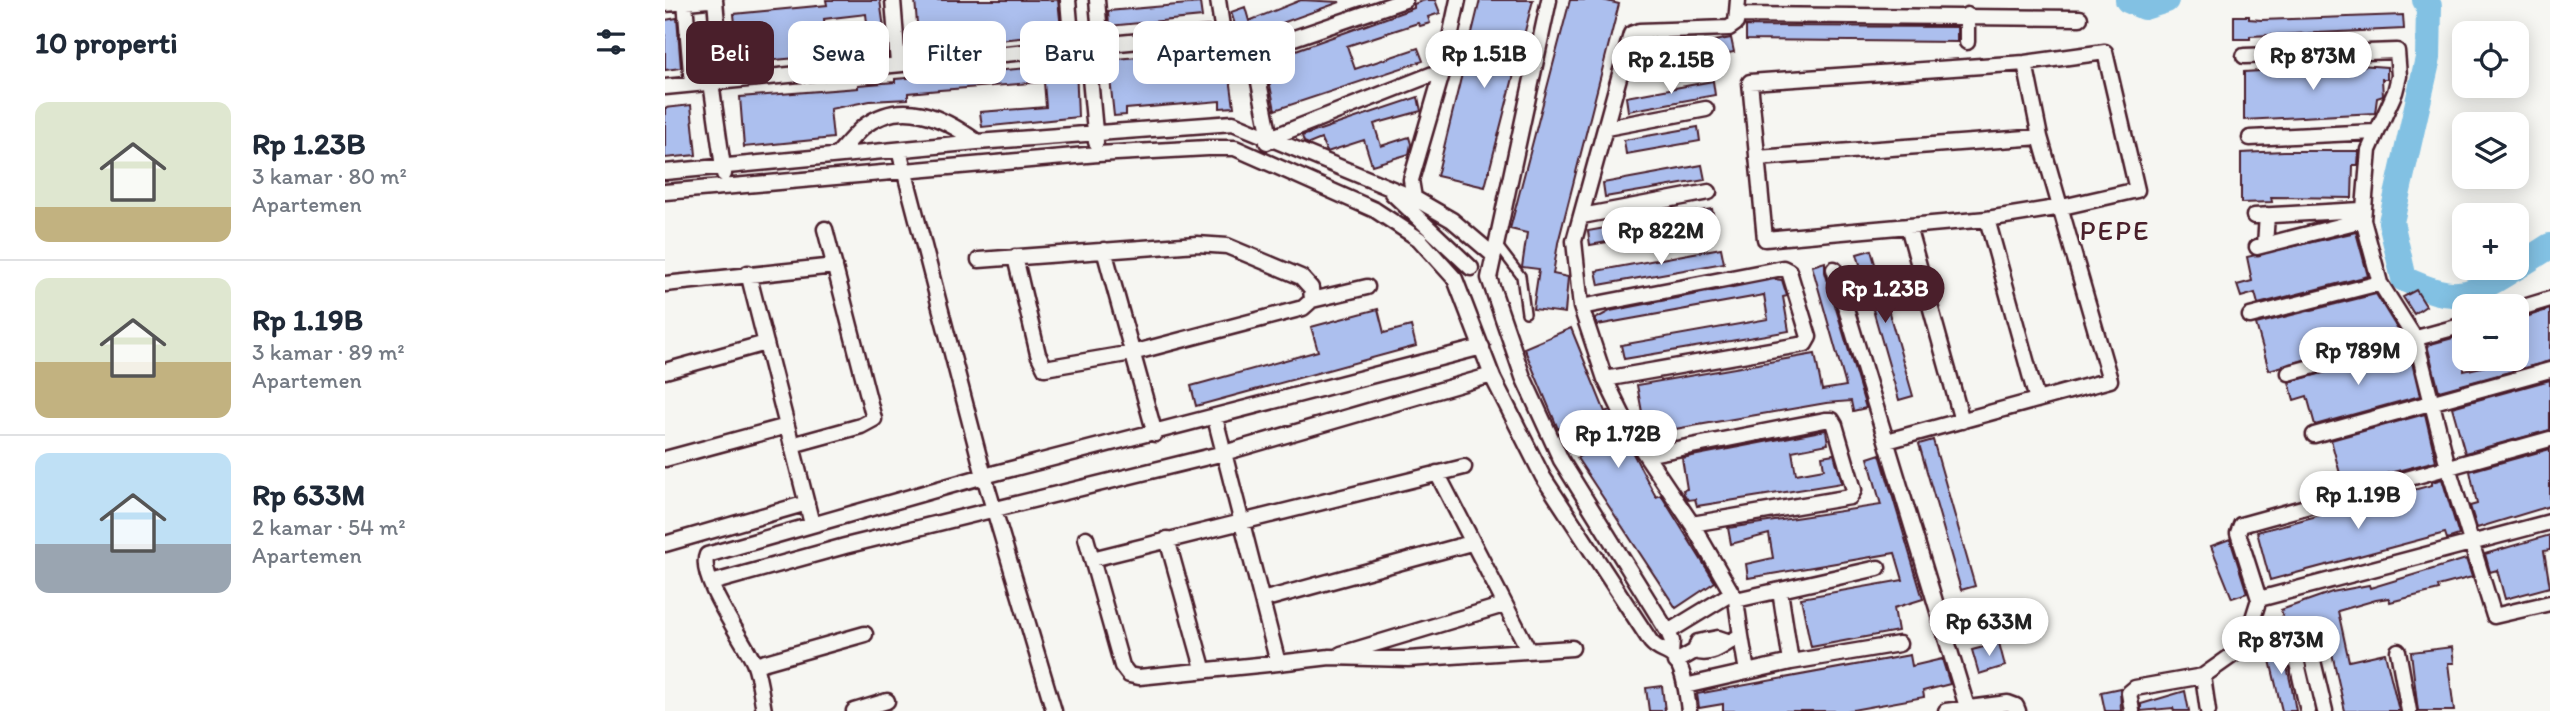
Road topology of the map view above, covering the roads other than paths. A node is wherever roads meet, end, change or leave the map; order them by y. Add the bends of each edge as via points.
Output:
1 (701, 0) edge
2 (708, 0) edge
3 (715, 0) edge
4 (893, 0) edge
5 (1068, 0) edge
6 (1097, 0) edge
7 (1218, 0) edge
8 (1405, 0) edge
9 (1458, 0) edge
10 (1549, 0) edge
11 (685, 2) junction
12 (665, 4) edge
13 (1738, 7) edge
14 (1967, 15) junction
15 (2080, 18) dead end
16 (687, 21) edge
17 (716, 21) edge
18 (1076, 21) edge
19 (1092, 21) edge
20 (1221, 21) edge
21 (1295, 38) edge
22 (1967, 42) dead end
23 (1020, 52) edge
24 (2244, 56) dead end
25 (2025, 63) junction
26 (898, 64) junction
27 (1443, 70) junction
28 (774, 76) edge
29 (692, 84) edge
30 (717, 84) edge
31 (1089, 84) edge
32 (1259, 84) edge
33 (665, 87) edge
34 (1706, 109) dead end
35 (1606, 128) junction
36 (2375, 132) junction
37 (1094, 134) junction
38 (2040, 137) junction
39 (1270, 138) junction
40 (2250, 138) dead end
41 (977, 142) junction
42 (899, 150) junction
43 (1098, 154) junction
44 (837, 155) junction
45 (1258, 157) junction
46 (1757, 158) junction
47 (1415, 164) junction
48 (723, 167) junction
49 (665, 172) edge
50 (904, 172) junction
51 (725, 188) junction
52 (1389, 190) junction
53 (665, 192) edge
54 (1709, 192) dead end
55 (1414, 198) junction
56 (2061, 208) junction
57 (2362, 215) junction
58 (1582, 216) junction
59 (1987, 219) junction
60 (1908, 226) junction
61 (825, 229) dead end
62 (1104, 250) junction
63 (1495, 250) junction
64 (1015, 257) junction
65 (979, 260) dead end
66 (835, 265) junction
67 (1471, 268) junction
68 (1835, 269) dead end
69 (748, 273) junction
70 (1452, 275) junction
71 (2380, 283) junction
72 (665, 284) edge
73 (1367, 287) dead end
74 (2550, 299) edge
75 (1313, 300) junction
76 (2529, 305) edge
77 (1581, 307) junction
78 (1526, 313) dead end
79 (2250, 316) dead end
80 (2452, 329) edge
81 (2416, 340) junction
82 (766, 343) junction
83 (1482, 347) junction
84 (1132, 353) junction
85 (2550, 370) edge
86 (665, 371) edge
87 (2288, 373) dead end
88 (1492, 375) junction
89 (1605, 379) junction
90 (2037, 400) junction
91 (2431, 404) junction
92 (1215, 418) junction
93 (1962, 421) junction
94 (787, 426) junction
95 (1155, 434) junction
96 (2314, 435) dead end
97 (2550, 439) edge
98 (1887, 441) junction
99 (792, 445) junction
100 (1224, 453) junction
101 (1646, 455) junction
102 (665, 460) edge
103 (1464, 467) dead end
104 (2448, 467) junction
105 (1437, 473) junction
106 (984, 476) junction
107 (807, 503) junction
108 (995, 511) junction
109 (1242, 521) junction
110 (2550, 522) edge
111 (812, 524) junction
112 (1692, 524) junction
113 (1086, 538) dead end
114 (1167, 539) junction
115 (1471, 543) junction
116 (665, 544) edge
117 (2470, 544) junction
118 (1092, 559) junction
119 (1878, 568) dead end
120 (711, 583) junction
121 (1780, 591) junction
122 (1734, 597) junction
123 (2259, 599) junction
124 (1262, 600) junction
125 (2550, 603) edge
126 (1504, 605) junction
127 (1668, 632) junction
128 (865, 634) dead end
129 (2307, 636) dead end
130 (1734, 639) junction
131 (1899, 644) dead end
132 (1572, 648) dead end
133 (1528, 649) junction
134 (2312, 651) junction
135 (2398, 651) dead end
136 (1329, 657) junction
137 (1674, 658) junction
138 (1791, 662) junction
139 (1278, 663) junction
140 (755, 665) junction
141 (1203, 668) junction
142 (1747, 672) junction
143 (2203, 676) junction
144 (1685, 686) junction
145 (887, 701) dead end
146 (1968, 707) junction
147 (764, 711) edge
148 (854, 711) edge
149 (1053, 711) edge
150 (1689, 711) edge
151 (1947, 711) edge
152 (2018, 711) edge
153 (2132, 711) edge
154 (2208, 711) edge
155 (2308, 711) edge
156 (2325, 711) edge
157 (2409, 711) edge

1 - 2 street
1 - 11 street
3 - 17 street
4 - 26 street
5 - 18 street
6 - 19 street
7 - 20 street
8 - 21 street
9 - 27 street
10 - 63 street
11 - 12 street
11 - 16 street
13 - 14 street
13 - 35 street via 1736,23 1729,28 1631,34
14 - 15 street
14 - 22 street
23 - 26 street
24 - 36 street via 2397,51 2395,92
25 - 38 street
25 - 46 street via 1750,82
25 - 56 street via 2107,55 2138,187
26 - 28 street
27 - 39 street
27 - 47 street
29 - 33 street
30 - 48 street
31 - 37 street
32 - 39 street
34 - 35 street
35 - 58 street
36 - 40 street
36 - 57 street
37 - 39 street via 1222,121
37 - 41 street
37 - 43 street
38 - 46 street
38 - 56 street
39 - 45 street
39 - 52 street
41 - 42 street
41 - 44 street via 936,116 912,111 864,126
42 - 44 street
42 - 50 street
43 - 45 street via 1207,148 1235,149
43 - 50 street
44 - 48 street
45 - 70 street via 1375,210 1419,239
46 - 60 street via 1765,239
47 - 52 street
47 - 55 street via 1411,180
48 - 49 street
48 - 51 street
50 - 51 street
50 - 106 street
51 - 53 street
52 - 55 street
52 - 67 street
54 - 58 street
55 - 63 street
56 - 59 street
56 - 90 street via 2110,380
57 - 57 street via 2261,246 2260,216
57 - 71 street
58 - 77 street via 1574,241
59 - 60 street
59 - 90 street
60 - 93 street
61 - 66 street
62 - 64 street
62 - 75 street via 1227,246 1301,277 1311,288
62 - 84 street
63 - 67 street
63 - 78 lane via 1521,276
63 - 127 street via 1489,278 1523,377 1555,449
64 - 65 street
64 - 84 street via 1045,368
66 - 69 street
66 - 99 street via 874,419
67 - 70 street
68 - 98 street
69 - 72 street
69 - 82 street
70 - 83 street
71 - 79 street
71 - 81 street
73 - 75 street
74 - 76 street
75 - 84 street via 1303,308
77 - 89 street
77 - 89 street via 1783,268 1789,271 1808,337 1805,344
80 - 81 street
81 - 87 street
81 - 91 street
82 - 86 street
82 - 94 street
83 - 88 street
83 - 92 street
84 - 95 street
85 - 91 street
88 - 100 street
88 - 137 street via 1543,477 1651,642
89 - 101 street
90 - 93 street
91 - 96 street
91 - 104 street
92 - 95 street
92 - 100 street
93 - 98 street
94 - 99 street
94 - 102 street
95 - 106 street
97 - 104 street
98 - 146 street
99 - 107 street
100 - 108 street
100 - 109 street
101 - 112 street
101 - 112 street via 1832,420 1854,490 1850,498
103 - 105 street
104 - 117 street
104 - 123 street via 2241,525 2238,533
105 - 109 street
105 - 115 street
106 - 108 street
106 - 111 street
107 - 111 street
107 - 116 street
108 - 120 street
108 - 149 street
109 - 114 street
109 - 124 street
110 - 117 street
111 - 120 street via 707,555
112 - 122 street
113 - 118 street
114 - 118 street
114 - 141 street
115 - 124 street
115 - 126 street
117 - 123 street
117 - 125 street via 2494,616
118 - 141 street via 1124,671 1139,677
119 - 121 street
120 - 140 street
121 - 122 street
121 - 138 street
122 - 127 street
122 - 130 street
123 - 143 street via 2244,647
124 - 139 street
126 - 133 street
126 - 136 street
127 - 137 street
128 - 140 street
129 - 134 street
130 - 137 street via 1698,642 1695,651
130 - 142 street
131 - 138 street
132 - 133 street
133 - 136 street via 1408,659
134 - 155 street via 2294,648
134 - 156 street
135 - 157 street
136 - 139 street
137 - 144 street
138 - 142 street
139 - 141 street
140 - 147 street
142 - 144 street
143 - 153 street via 2135,688 2129,693
143 - 154 street
144 - 150 street
145 - 148 street
146 - 151 street
146 - 152 street via 2008,703

